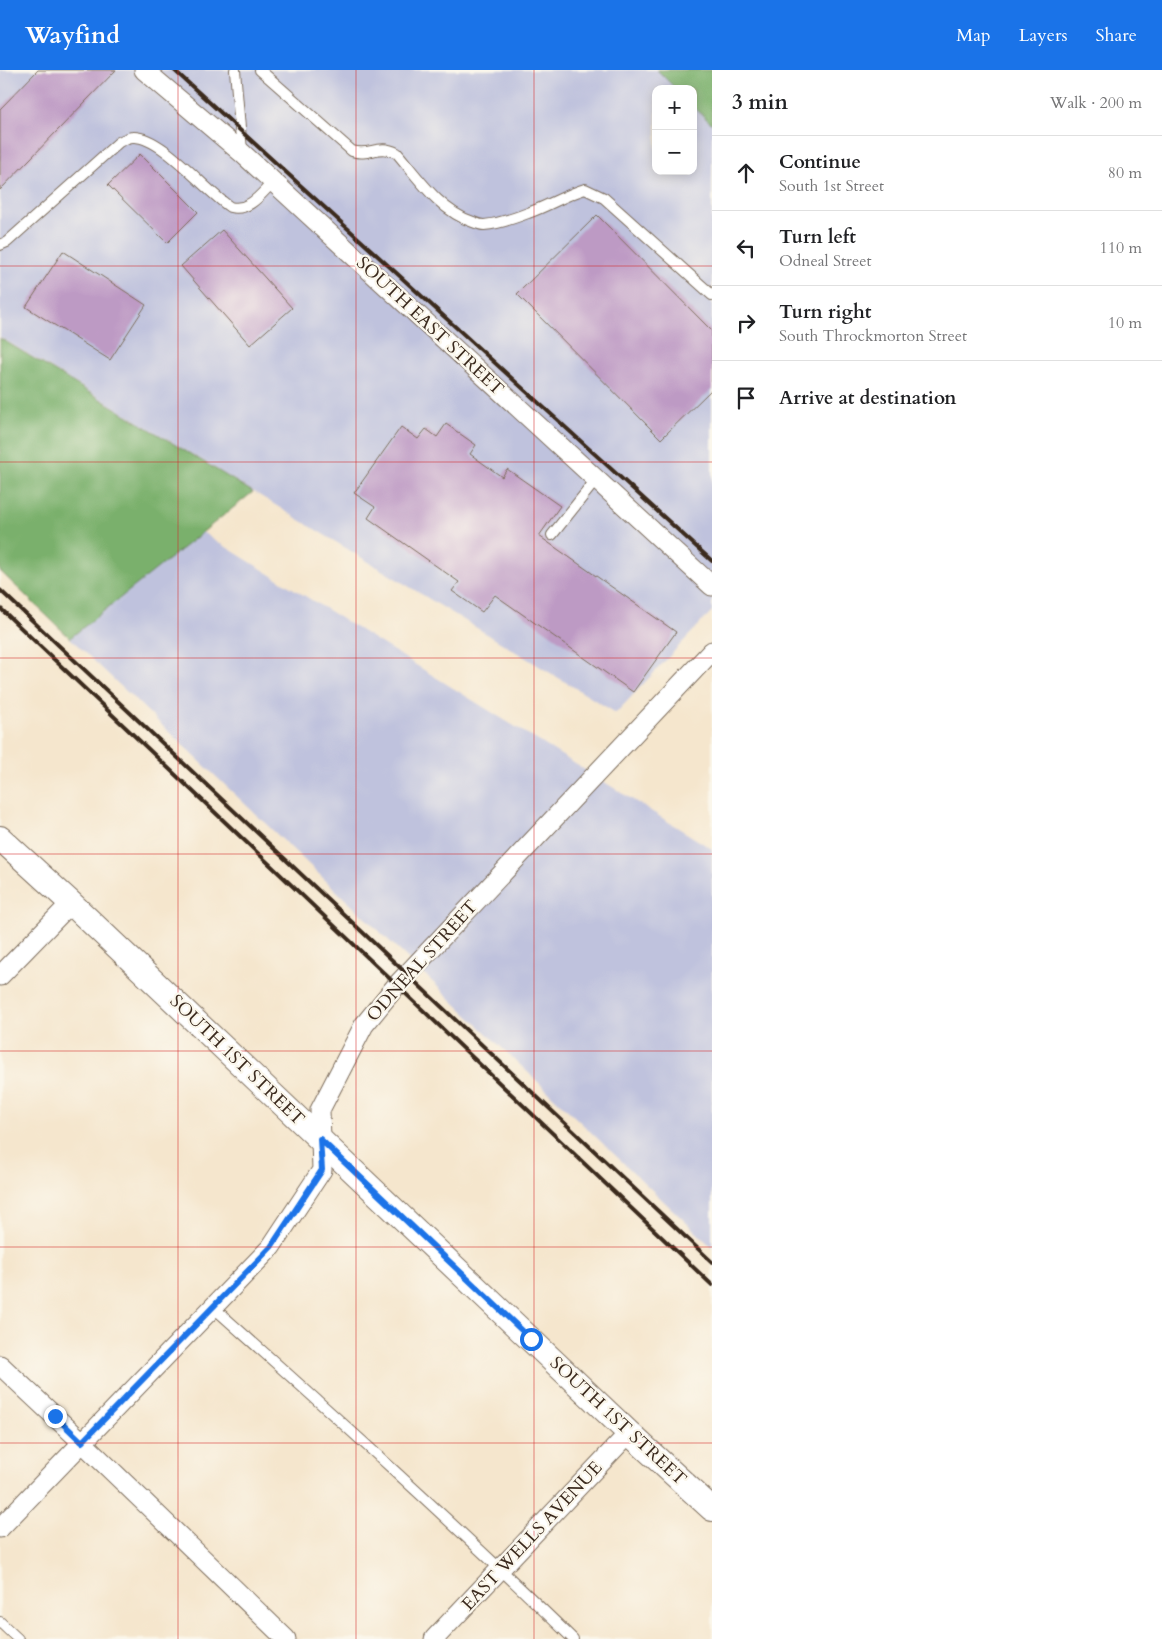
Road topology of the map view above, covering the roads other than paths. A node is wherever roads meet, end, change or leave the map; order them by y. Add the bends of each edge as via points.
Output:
1 (144, 70) edge
2 (235, 70) edge
3 (260, 70) edge
4 (242, 153) junction
5 (273, 182) junction
6 (0, 245) edge
7 (712, 295) edge
8 (596, 480) junction
9 (552, 535) dead end
10 (712, 586) edge
11 (712, 651) edge
12 (0, 838) edge
13 (71, 902) junction
14 (0, 976) edge
15 (320, 1139) junction
16 (213, 1307) junction
17 (0, 1365) edge
18 (629, 1433) junction
19 (82, 1442) junction
20 (712, 1509) edge
21 (0, 1528) edge
22 (501, 1568) junction
23 (0, 1622) edge
24 (18, 1639) edge
25 (286, 1639) edge
26 (434, 1639) edge
27 (573, 1639) edge

1 - 4 street, SOUTH EAST STREET
2 - 4 lane
3 - 7 lane via 352,151 360,154 380,148 397,153 438,200 466,220 482,225 498,222 529,213 585,189 604,198
4 - 5 street, SOUTH EAST STREET
5 - 6 lane via 254,202 236,209 161,147 133,136 118,142
5 - 8 street, SOUTH EAST STREET
8 - 9 lane
8 - 10 street, SOUTH EAST STREET
11 - 15 street, ODNEAL STREET via 396,986 364,1025 320,1110
12 - 13 street, SOUTH 1ST STREET
13 - 14 street
13 - 15 street, SOUTH 1ST STREET
15 - 16 street, ODNEAL STREET via 322,1170 271,1247
15 - 18 street, SOUTH 1ST STREET
16 - 19 street, ODNEAL STREET
16 - 22 lane
17 - 19 street
18 - 20 street, SOUTH 1ST STREET
18 - 22 street, EAST WELLS AVENUE
19 - 21 street, ODNEAL STREET
19 - 25 street
22 - 26 street, EAST WELLS AVENUE
22 - 27 lane
23 - 24 lane

